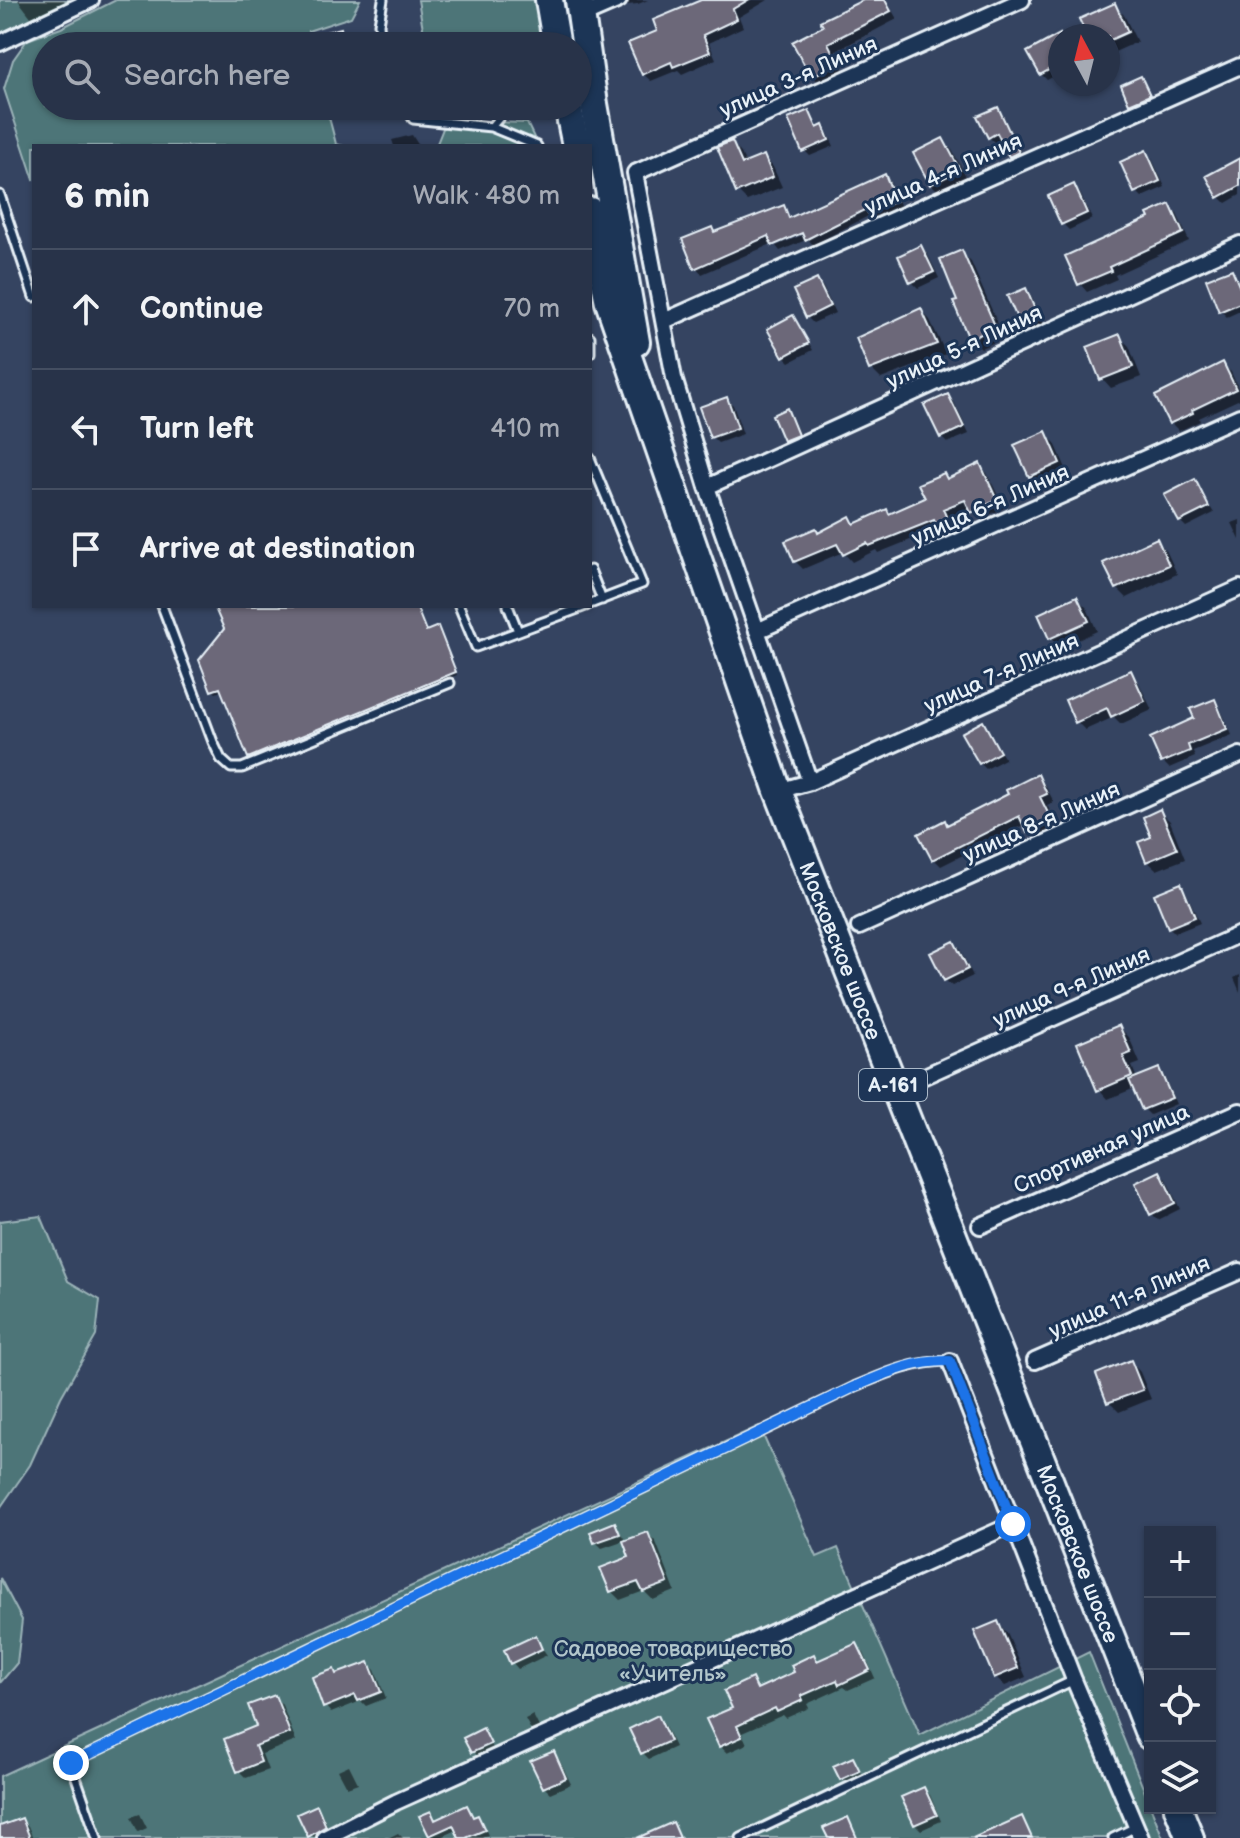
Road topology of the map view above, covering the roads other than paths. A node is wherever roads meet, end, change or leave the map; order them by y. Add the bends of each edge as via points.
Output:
1 (91, 0) edge
2 (383, 0) edge
3 (619, 0) edge
4 (1022, 0) edge
5 (70, 4) edge
6 (581, 8) edge
7 (380, 32) edge
8 (584, 32) edge
9 (0, 43) edge
10 (1240, 66) edge
11 (592, 89) edge
12 (423, 120) edge
13 (497, 120) edge
14 (571, 120) edge
15 (491, 127) junction
16 (532, 144) edge
17 (576, 144) edge
18 (0, 195) edge
19 (592, 226) edge
20 (1240, 244) edge
21 (32, 291) edge
22 (664, 321) junction
23 (1240, 416) edge
24 (651, 428) junction
25 (592, 463) edge
26 (707, 487) junction
27 (592, 575) edge
28 (1240, 588) edge
29 (602, 600) junction
30 (592, 604) edge
31 (163, 608) edge
32 (460, 608) edge
33 (509, 608) edge
34 (559, 608) edge
35 (580, 608) edge
36 (562, 615) junction
37 (518, 631) junction
38 (757, 631) junction
39 (450, 683) dead end
40 (1240, 755) edge
41 (810, 782) junction
42 (778, 791) junction
43 (859, 927) dead end
44 (1240, 934) edge
45 (920, 1078) dead end
46 (1240, 1111) edge
47 (980, 1226) dead end
48 (1240, 1271) edge
49 (950, 1361) joint
50 (1035, 1361) dead end
51 (1013, 1524) junction
52 (1074, 1680) junction
53 (1144, 1721) edge
54 (1180, 1814) edge
55 (1138, 1832) edge
56 (97, 1838) edge
57 (325, 1838) edge
58 (741, 1838) edge
59 (1113, 1838) edge
60 (1190, 1838) edge

1 - 5 street
2 - 7 lane
3 - 6 street
4 - 22 street, улица 3-я Линия via 635,173
5 - 9 street
6 - 8 highway, А-161
10 - 22 street, улица 4-я Линия
11 - 24 highway, А-161
12 - 15 lane
13 - 15 lane
14 - 17 highway
15 - 16 lane
18 - 21 lane
19 - 24 highway, А-161 via 609,302
20 - 26 street, улица 5-я Линия
22 - 26 street via 674,378
23 - 38 street, улица 6-я Линия
24 - 42 highway, Московское шоссе / А-161
25 - 29 lane via 642,584
26 - 38 street
27 - 29 lane
28 - 41 street, улица 7-я Линия
29 - 30 lane
31 - 39 lane via 213,742 231,768
32 - 37 lane via 476,647
33 - 37 lane
34 - 36 lane
35 - 36 lane
36 - 37 lane
38 - 41 street
40 - 43 street, улица 8-я Линия
41 - 42 street, улица 7-я Линия
42 - 53 highway, Московское шоссе / А-161
44 - 45 street, улица 9-я Линия
46 - 47 street, Спортивная улица
48 - 50 street, улица 11-я Линия
49 - 51 street
49 - 56 lane via 905,1366 854,1387 71,1763
51 - 52 street
51 - 57 street
52 - 55 street
52 - 58 lane
54 - 60 highway
55 - 59 lane

